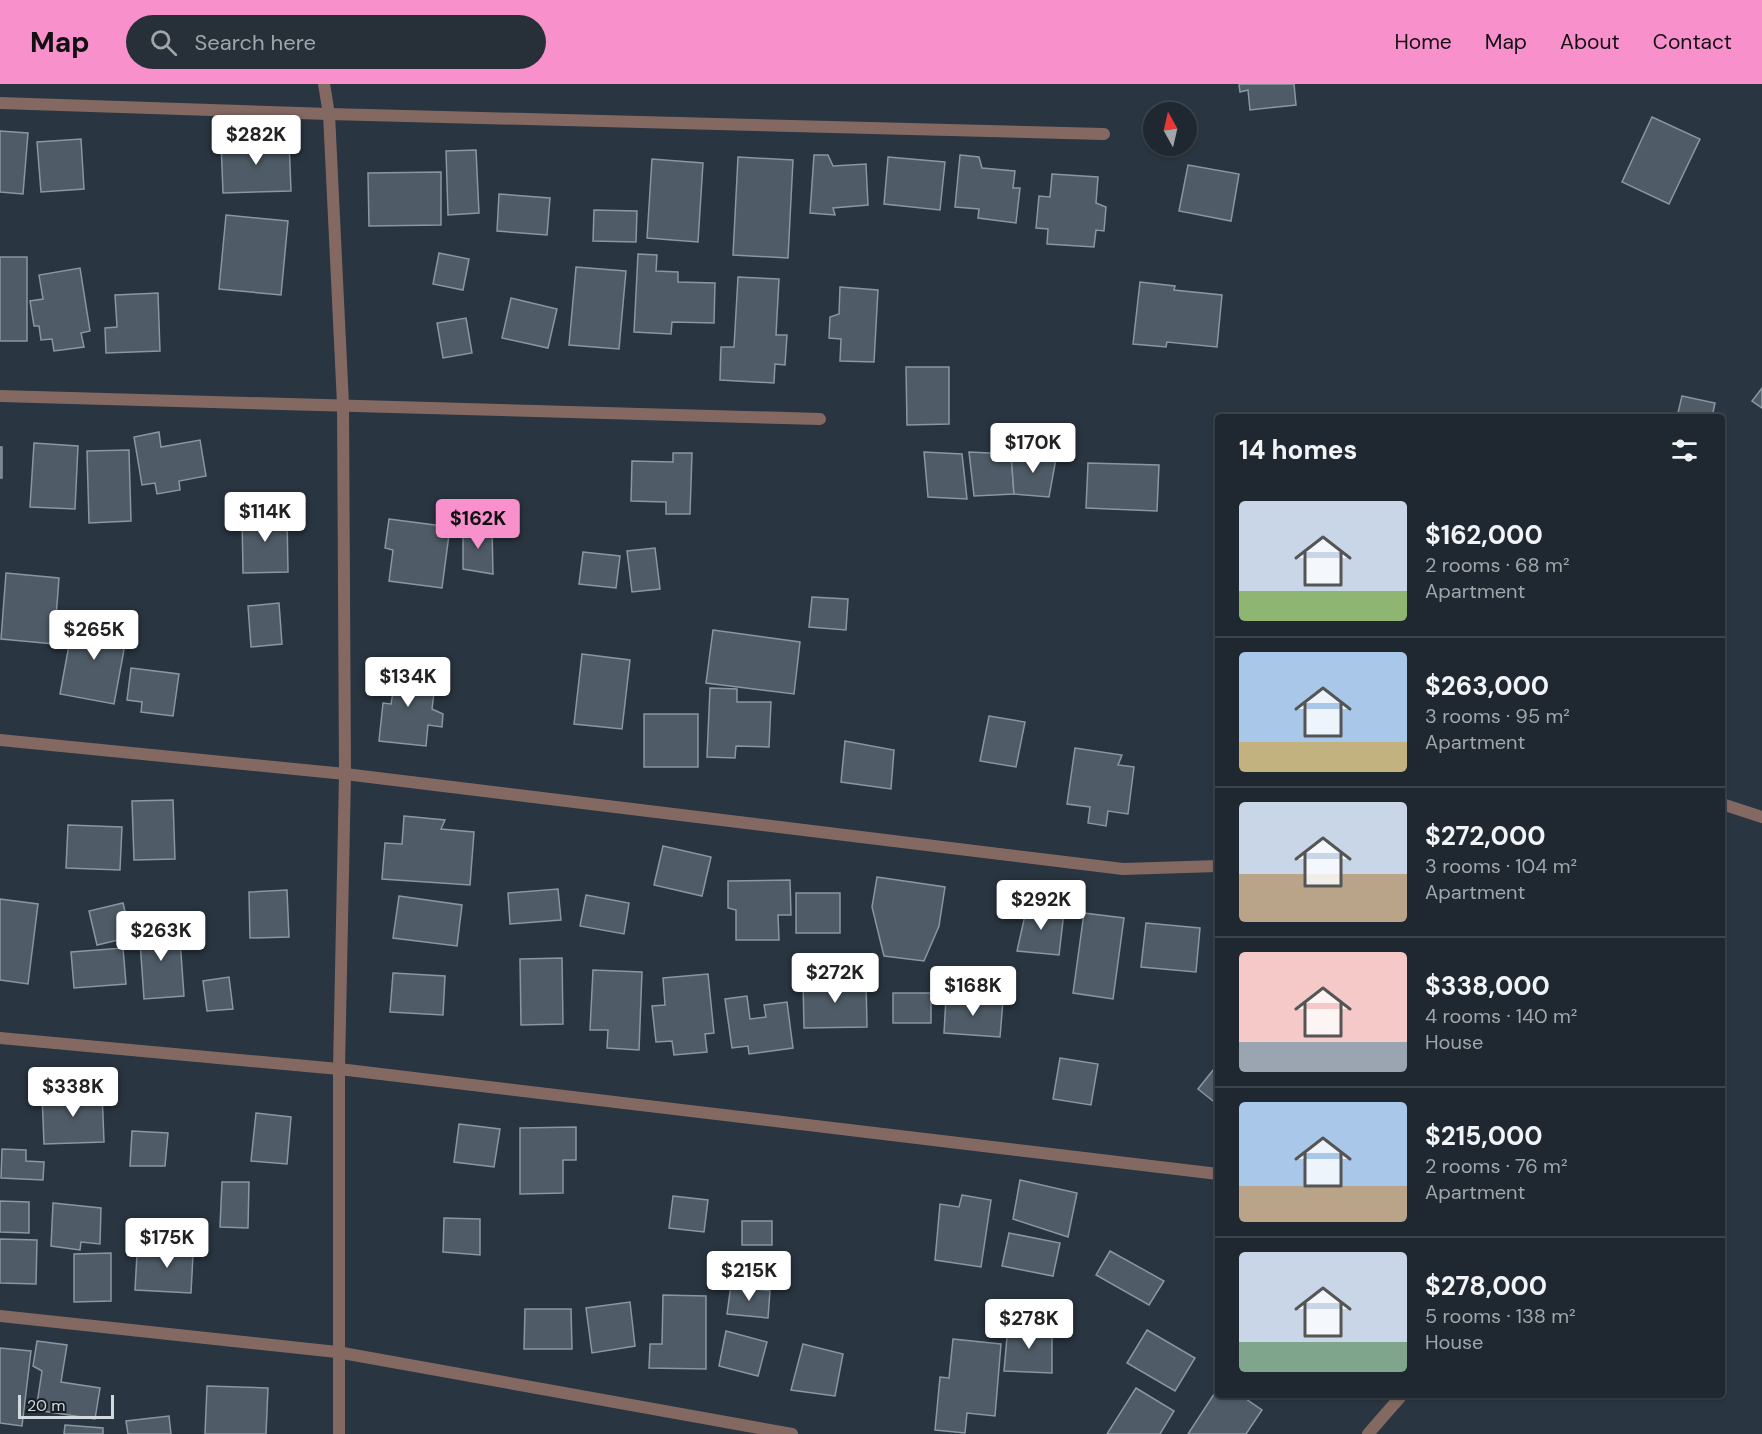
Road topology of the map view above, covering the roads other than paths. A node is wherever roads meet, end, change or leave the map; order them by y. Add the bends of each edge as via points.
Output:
1 (324, 84) edge
2 (0, 103) edge
3 (328, 114) junction
4 (1104, 134) dead end
5 (0, 396) edge
6 (343, 404) junction
7 (820, 419) dead end
8 (0, 740) edge
9 (345, 774) junction
10 (1725, 805) edge
11 (1762, 817) edge
12 (1215, 866) edge
13 (0, 1038) edge
14 (339, 1069) junction
15 (1215, 1174) edge
16 (0, 1316) edge
17 (337, 1352) junction
18 (1399, 1398) edge
19 (339, 1434) edge
20 (792, 1434) edge
21 (1368, 1434) edge

1 - 3 street
2 - 3 street
3 - 4 street
3 - 6 street
5 - 6 street
6 - 7 street
6 - 9 street
8 - 9 street
9 - 12 street via 1123,869
9 - 14 street
10 - 11 street
13 - 14 street
14 - 15 street
14 - 17 street
16 - 17 street
17 - 19 street
17 - 20 street
18 - 21 street

